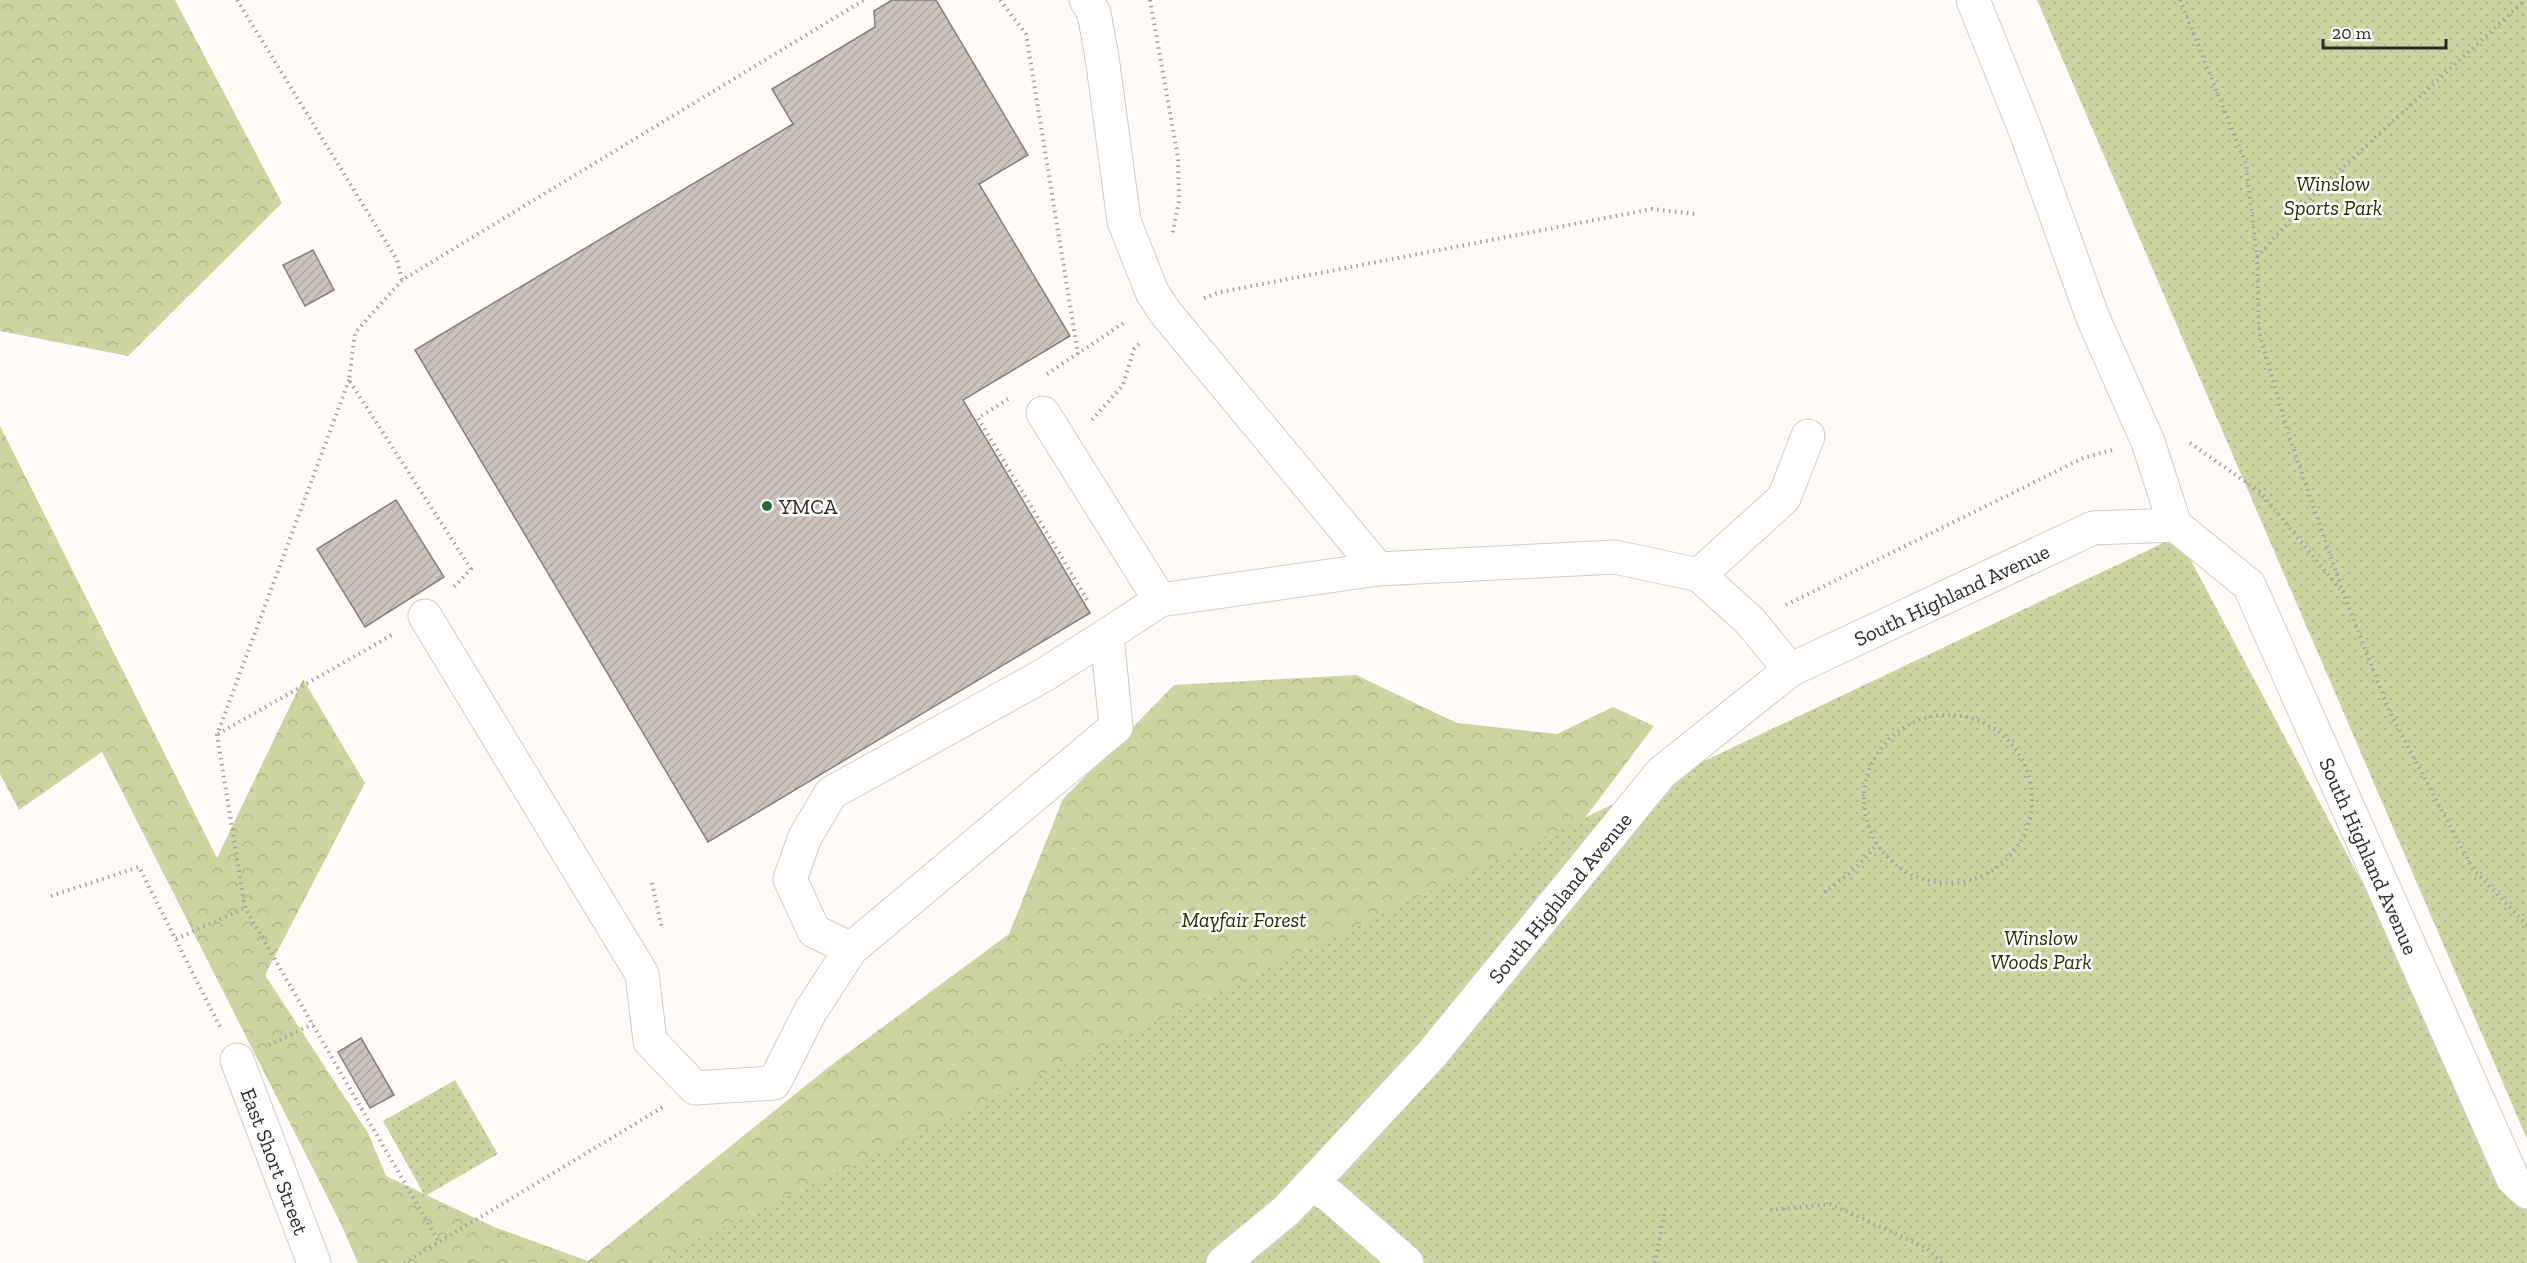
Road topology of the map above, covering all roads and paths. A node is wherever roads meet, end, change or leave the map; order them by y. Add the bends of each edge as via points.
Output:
1 (237, 0) edge
2 (864, 0) edge
3 (1000, 0) edge
4 (1086, 0) edge
5 (1972, 0) edge
6 (2180, 0) edge
7 (2525, 0) edge
8 (1695, 214) dead end
9 (2257, 257) junction
10 (402, 280) junction
11 (1165, 312) junction
12 (1078, 354) dead end
13 (349, 380) junction
14 (1043, 413) dead end
15 (978, 418) dead end
16 (1092, 420) dead end
17 (1808, 436) dead end
18 (2175, 525) junction
19 (471, 569) dead end
20 (1378, 569) junction
21 (1699, 575) junction
22 (1160, 600) junction
23 (425, 616) joint
24 (1107, 635) junction
25 (1790, 670) junction
26 (217, 735) junction
27 (1876, 845) junction
28 (1824, 892) dead end
29 (51, 896) dead end
30 (245, 908) junction
31 (2527, 925) edge
32 (176, 939) junction
33 (851, 949) junction
34 (313, 1024) junction
35 (237, 1060) junction
36 (695, 1088) junction
37 (1310, 1185) junction
38 (2527, 1192) edge
39 (1665, 1210) dead end
40 (1770, 1210) dead end
41 (439, 1242) junction
42 (314, 1263) edge
43 (404, 1263) edge
44 (1223, 1263) edge
45 (1407, 1263) edge
46 (1655, 1263) edge
47 (1942, 1263) edge

1 - 10 path via 398,260
2 - 10 path
3 - 12 path via 1026,34
4 - 11 street via 1094,13 1102,57 1124,221 1152,292
5 - 18 street via 2026,132 2093,318 2148,442
6 - 9 path via 2246,164
7 - 9 path via 2315,193
8 - 11 path via 1652,209 1221,292
9 - 31 path via 2259,332 2288,433 2390,713 2473,869
10 - 13 path via 355,333
11 - 16 path via 1134,349 1124,385
11 - 20 street
13 - 19 path
13 - 26 path
14 - 22 street
15 - 24 path
17 - 21 street via 1785,498
18 - 25 street, South Highland Avenue via 2093,528
18 - 38 street, South Highland Avenue via 2248,585 2513,1179
20 - 21 street via 1615,557
20 - 22 street
21 - 25 street via 1749,621
22 - 24 street
23 - 26 path
23 - 36 street via 642,974 651,1041
24 - 33 street via 1116,727
24 - 33 street via 1044,675 831,793 805,837 790,879 814,931
25 - 37 street, South Highland Avenue via 1660,773 1431,1055
26 - 30 path
27 - 27 path via 1865,820 1863,792 1869,765 1884,742 1906,725 1932,716 1950,715 1986,723 2008,740 2024,762 2032,789 2030,818 2020,844 2001,865 1976,879 1949,884 1921,880 1895,866
27 - 28 path via 1851,872
29 - 32 path via 139,867
30 - 32 path
30 - 34 path
32 - 35 path
33 - 36 street via 810,1012 774,1083
34 - 35 path
34 - 41 path
35 - 42 street, East Short Street
36 - 41 path
37 - 44 street, South Highland Avenue via 1287,1210
37 - 45 street via 1329,1195
39 - 46 path
40 - 47 path via 1830,1204 1927,1248
41 - 43 path

